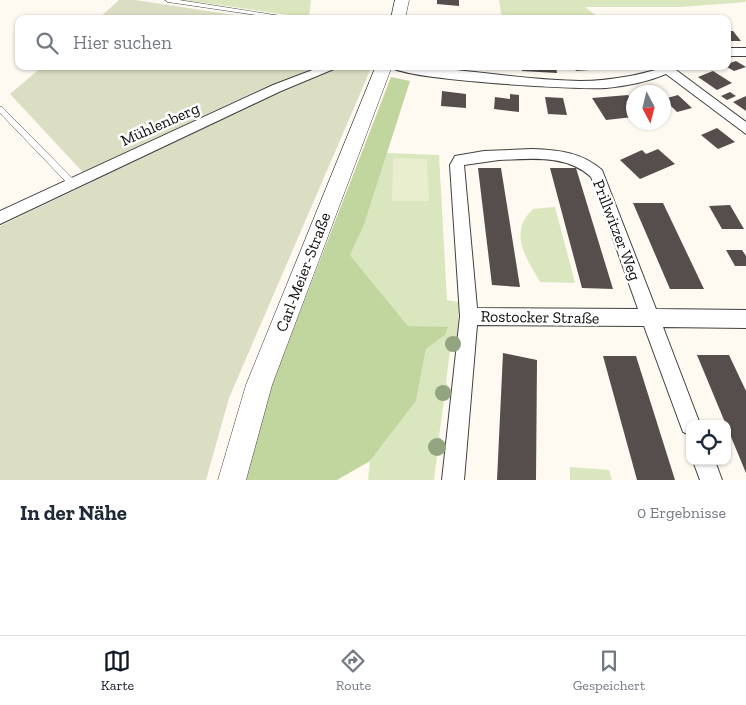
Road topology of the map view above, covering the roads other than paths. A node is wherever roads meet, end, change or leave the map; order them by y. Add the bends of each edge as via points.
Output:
1 (168, 0) edge
2 (402, 0) edge
3 (270, 15) edge
4 (399, 15) edge
5 (731, 52) edge
6 (746, 52) edge
7 (324, 70) edge
8 (382, 70) edge
9 (429, 70) edge
10 (665, 70) edge
11 (674, 70) edge
12 (0, 109) edge
13 (746, 129) edge
14 (72, 183) junction
15 (0, 218) edge
16 (469, 316) junction
17 (651, 318) junction
18 (746, 318) edge
19 (688, 420) edge
20 (705, 465) edge
21 (232, 480) edge
22 (453, 480) edge
23 (711, 480) edge

1 - 3 lane
2 - 4 street
5 - 6 street
7 - 14 street, Mühlenberg via 277,88
8 - 21 street, Carl-Meier-Straße via 258,385
9 - 10 street via 576,85 628,80
11 - 13 street
12 - 14 lane
14 - 15 street, Mühlenberg
16 - 17 street, Rostocker Straße
16 - 17 street, Prillwitzer Weg via 457,165 460,160 474,157 555,156 584,162 596,174
16 - 22 street, Rostocker Straße
17 - 18 street, Rostocker Straße
17 - 19 street, Prillwitzer Weg
20 - 23 street

